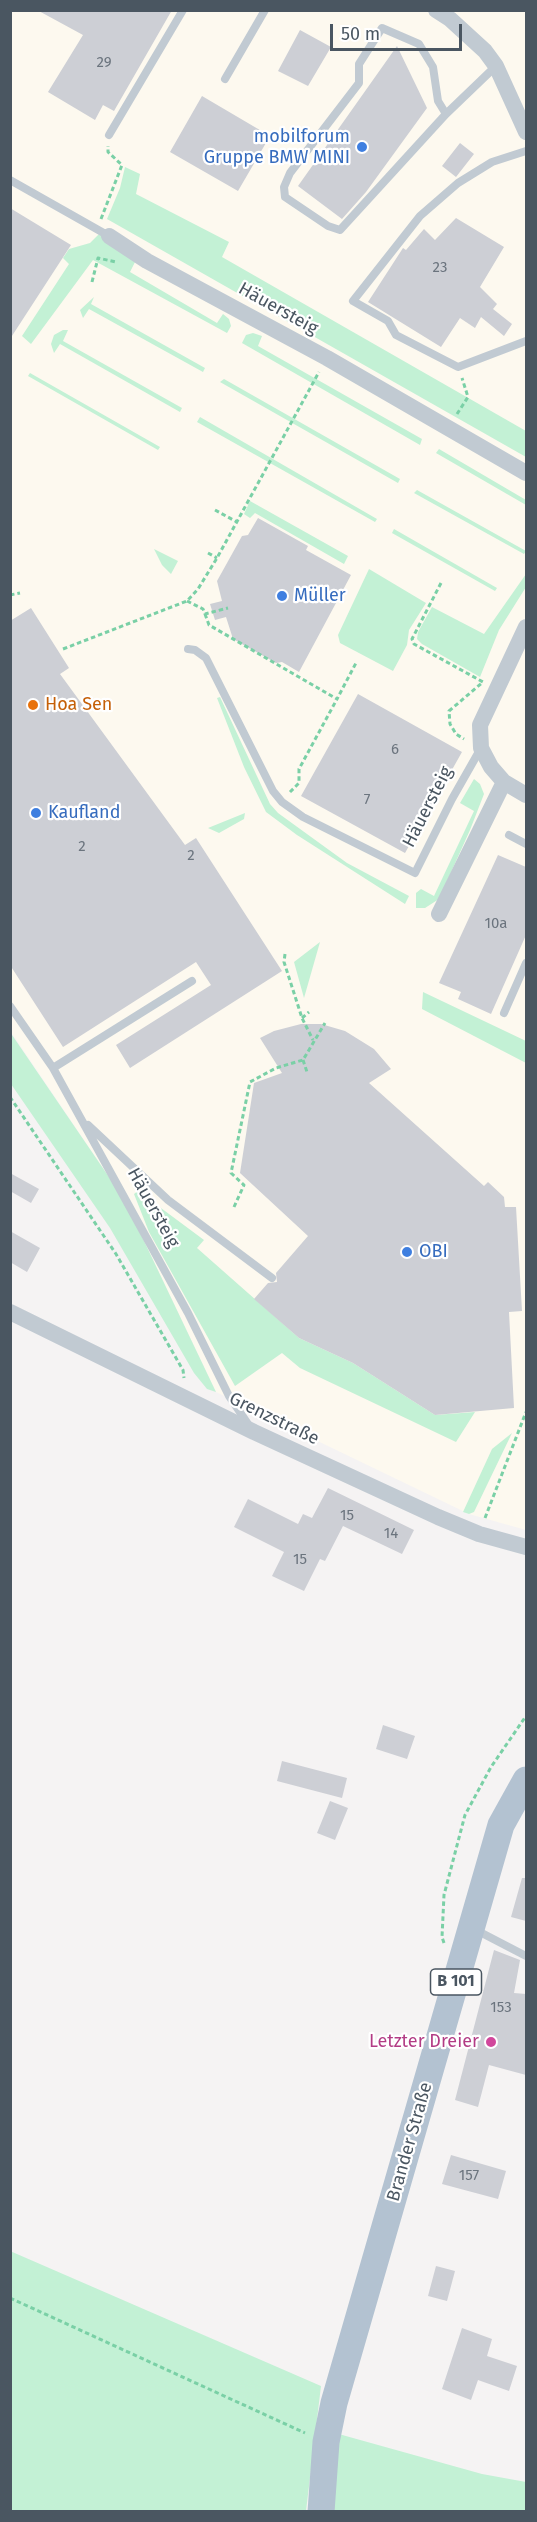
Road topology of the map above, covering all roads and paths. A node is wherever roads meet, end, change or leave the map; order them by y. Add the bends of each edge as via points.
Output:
1 (183, 10) edge
2 (265, 10) edge
3 (436, 10) edge
4 (496, 66) junction
5 (225, 79) dead end
6 (446, 114) junction
7 (526, 132) edge
8 (109, 135) joint
9 (526, 151) edge
10 (10, 180) edge
11 (103, 232) junction
12 (147, 261) junction
13 (92, 282) dead end
14 (526, 341) edge
15 (327, 358) junction
16 (461, 366) junction
17 (458, 413) dead end
18 (526, 473) edge
19 (215, 510) dead end
20 (237, 522) junction
21 (207, 553) dead end
22 (217, 558) junction
23 (441, 583) dead end
24 (20, 593) dead end
25 (10, 596) edge
26 (187, 601) junction
27 (228, 608) dead end
28 (205, 614) junction
29 (526, 627) edge
30 (63, 649) dead end
31 (188, 649) dead end
32 (356, 663) dead end
33 (337, 699) junction
34 (449, 711) dead end
35 (481, 748) junction
36 (504, 782) junction
37 (526, 795) edge
38 (282, 802) junction
39 (509, 835) dead end
40 (526, 844) edge
41 (439, 914) dead end
42 (285, 954) dead end
43 (526, 963) edge
44 (192, 981) dead end
45 (10, 1006) edge
46 (309, 1012) dead end
47 (504, 1013) dead end
48 (302, 1018) junction
49 (325, 1023) dead end
50 (314, 1041) junction
51 (303, 1060) junction
52 (54, 1068) junction
53 (307, 1071) dead end
54 (10, 1097) edge
55 (82, 1118) junction
56 (234, 1207) dead end
57 (272, 1278) dead end
58 (10, 1312) edge
59 (188, 1398) junction
60 (526, 1412) edge
61 (254, 1432) junction
62 (479, 1534) junction
63 (526, 1547) edge
64 (526, 1716) edge
65 (526, 1780) edge
66 (472, 1929) junction
67 (526, 1956) edge
68 (463, 1958) junction
69 (10, 2298) edge
70 (326, 2442) junction
71 (321, 2511) edge

1 - 8 lane
2 - 5 lane
3 - 4 street via 478,45
4 - 6 lane
4 - 7 street
6 - 6 lane via 340,230 285,197 284,187 290,173 359,83 359,64 381,28 419,44 433,67 438,102
8 - 11 path via 108,152 122,165
9 - 16 lane via 492,162 458,183 420,216 353,301 388,321 396,335
10 - 11 lane, Häuersteig
11 - 12 street, Häuersteig
12 - 13 path via 132,265 98,258
12 - 15 street, Häuersteig
14 - 16 lane
15 - 18 street, Häuersteig
15 - 20 path
16 - 17 path via 462,387 468,397
19 - 20 path
20 - 22 path
21 - 22 path
22 - 26 path
23 - 34 path via 413,633 414,644 483,682
24 - 25 path
26 - 28 path
26 - 30 path
27 - 28 path
28 - 33 path via 209,625
29 - 35 street, Häuersteig via 480,725
31 - 38 lane, Häuersteig via 206,658
32 - 33 path
33 - 38 path via 299,769 299,783
35 - 36 street
35 - 38 lane, Häuersteig via 415,873 303,818
36 - 37 street
36 - 41 street
39 - 40 lane
42 - 48 path via 284,962
43 - 47 lane
44 - 52 lane
45 - 52 lane, Häuersteig
46 - 48 path
48 - 50 path
49 - 50 path
50 - 51 path
51 - 53 path
51 - 56 path via 250,1082 231,1173 244,1185
52 - 55 lane, Häuersteig
54 - 59 path via 116,1254 183,1370
55 - 57 lane via 168,1200
55 - 61 lane, Häuersteig via 229,1396
58 - 59 street, Grenzstraße
59 - 61 street, Grenzstraße
60 - 62 path
61 - 62 street, Grenzstraße
62 - 63 street, Grenzstraße
64 - 68 path via 465,1815 444,1895 442,1937 446,1947
65 - 66 main road, Brander Straße / B 101 via 501,1825
66 - 67 lane
66 - 68 main road, Brander Straße / B 101
68 - 70 main road, Brander Straße / B 101
69 - 70 path
70 - 71 main road, Brander Straße / B 101

